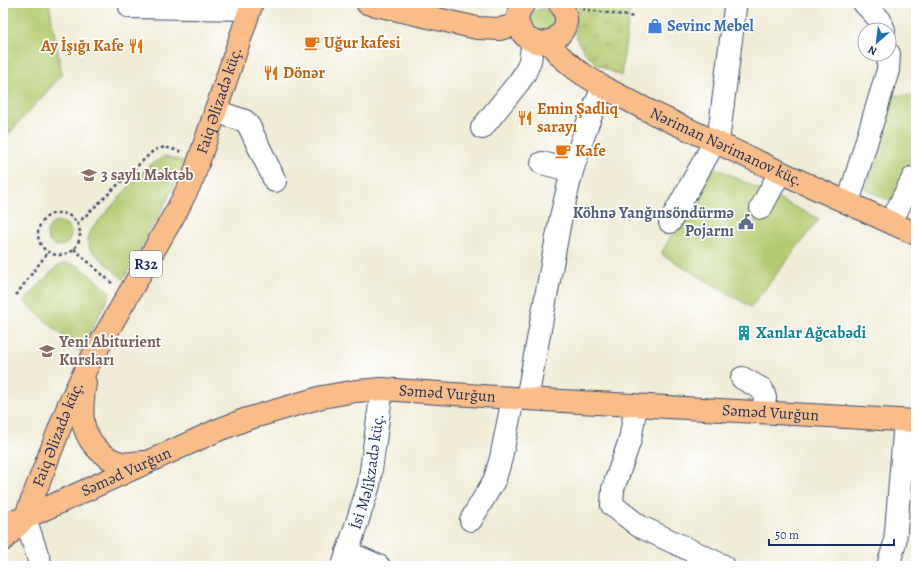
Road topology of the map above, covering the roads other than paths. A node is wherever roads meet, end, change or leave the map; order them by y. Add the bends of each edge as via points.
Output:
1 (367, 3) edge
2 (525, 3) edge
3 (864, 3) edge
4 (130, 6) dead end
5 (251, 6) edge
6 (569, 6) edge
7 (735, 8) dead end
8 (881, 22) edge
9 (518, 24) junction
10 (541, 42) junction
11 (888, 62) edge
12 (603, 87) junction
13 (215, 111) junction
14 (482, 128) dead end
15 (716, 142) junction
16 (542, 163) dead end
17 (572, 171) junction
18 (780, 172) junction
19 (913, 178) dead end
20 (275, 181) dead end
21 (848, 203) junction
22 (761, 208) dead end
23 (670, 222) dead end
24 (891, 222) junction
25 (916, 234) edge
26 (89, 363) junction
27 (742, 378) dead end
28 (382, 389) junction
29 (520, 399) junction
30 (636, 406) junction
31 (763, 412) junction
32 (911, 422) edge
33 (149, 462) junction
34 (24, 518) junction
35 (471, 520) dead end
36 (3, 524) edge
37 (3, 540) edge
38 (346, 559) edge
39 (41, 566) edge
40 (379, 566) edge
41 (724, 566) edge
42 (888, 566) edge

1 - 9 main road via 477,28 500,29
2 - 9 main road via 520,10
3 - 8 street
4 - 5 street
5 - 13 main road, Faiq Əlizadə küç. / R32
6 - 10 main road via 564,11 565,27 561,34 556,39
7 - 15 street via 721,128
9 - 10 main road, Nəriman Nərimanov küç. via 526,37
10 - 12 main road, Nəriman Nərimanov küç.
10 - 14 street via 519,82
11 - 21 street
12 - 15 main road, Nəriman Nərimanov küç.
12 - 17 street
13 - 20 street via 245,121
13 - 26 main road, Faiq Əlizadə küç. / R32 via 193,178
15 - 18 main road, Nəriman Nərimanov küç.
15 - 23 street
16 - 17 street
17 - 29 street
18 - 21 main road, Nəriman Nərimanov küç.
18 - 22 street
19 - 24 street
21 - 24 main road, Nəriman Nərimanov küç.
24 - 25 main road, Nəriman Nərimanov küç.
26 - 33 main road via 83,410 84,426 90,440 101,453 112,460 124,464
26 - 34 main road, Faiq Əlizadə küç. / R32 via 69,404
27 - 31 street via 762,389 765,398
28 - 29 main road, Səməd Vurğun
28 - 33 main road, Səməd Vurğun via 322,397 247,419
28 - 38 street, İsi Məlikzadə küç. via 369,485
29 - 30 main road, Səməd Vurğun
29 - 35 street via 495,479
30 - 31 main road, Səməd Vurğun
30 - 41 street via 630,440 613,489 612,505 639,526
31 - 32 main road, Səməd Vurğun
32 - 42 street via 895,543
33 - 34 main road, Səməd Vurğun
34 - 36 main road, Səməd Vurğun
34 - 37 main road
34 - 39 street
38 - 40 street, İsi Məlikzadə küç.

